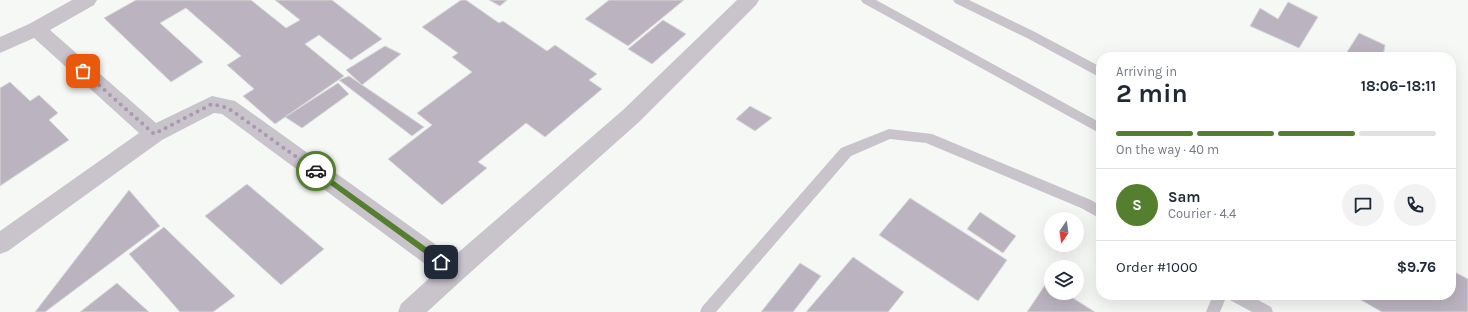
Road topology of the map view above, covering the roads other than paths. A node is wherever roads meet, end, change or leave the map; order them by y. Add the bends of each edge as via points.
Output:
1 (87, 0) edge
2 (749, 0) edge
3 (867, 0) edge
4 (959, 0) edge
5 (36, 29) junction
6 (0, 46) edge
7 (1096, 70) edge
8 (1096, 126) edge
9 (154, 134) junction
10 (1096, 210) edge
11 (0, 244) edge
12 (454, 271) junction
13 (1218, 300) edge
14 (1244, 300) edge
15 (410, 312) edge
16 (708, 312) edge
17 (1213, 312) edge
18 (1266, 312) edge

1 - 5 street
2 - 12 street via 631,116
3 - 8 lane
4 - 7 lane
5 - 6 street
5 - 9 street
9 - 11 street
9 - 12 street via 212,104 228,108
10 - 16 lane via 927,138 889,134 846,152
12 - 15 street
13 - 17 lane
14 - 18 lane

